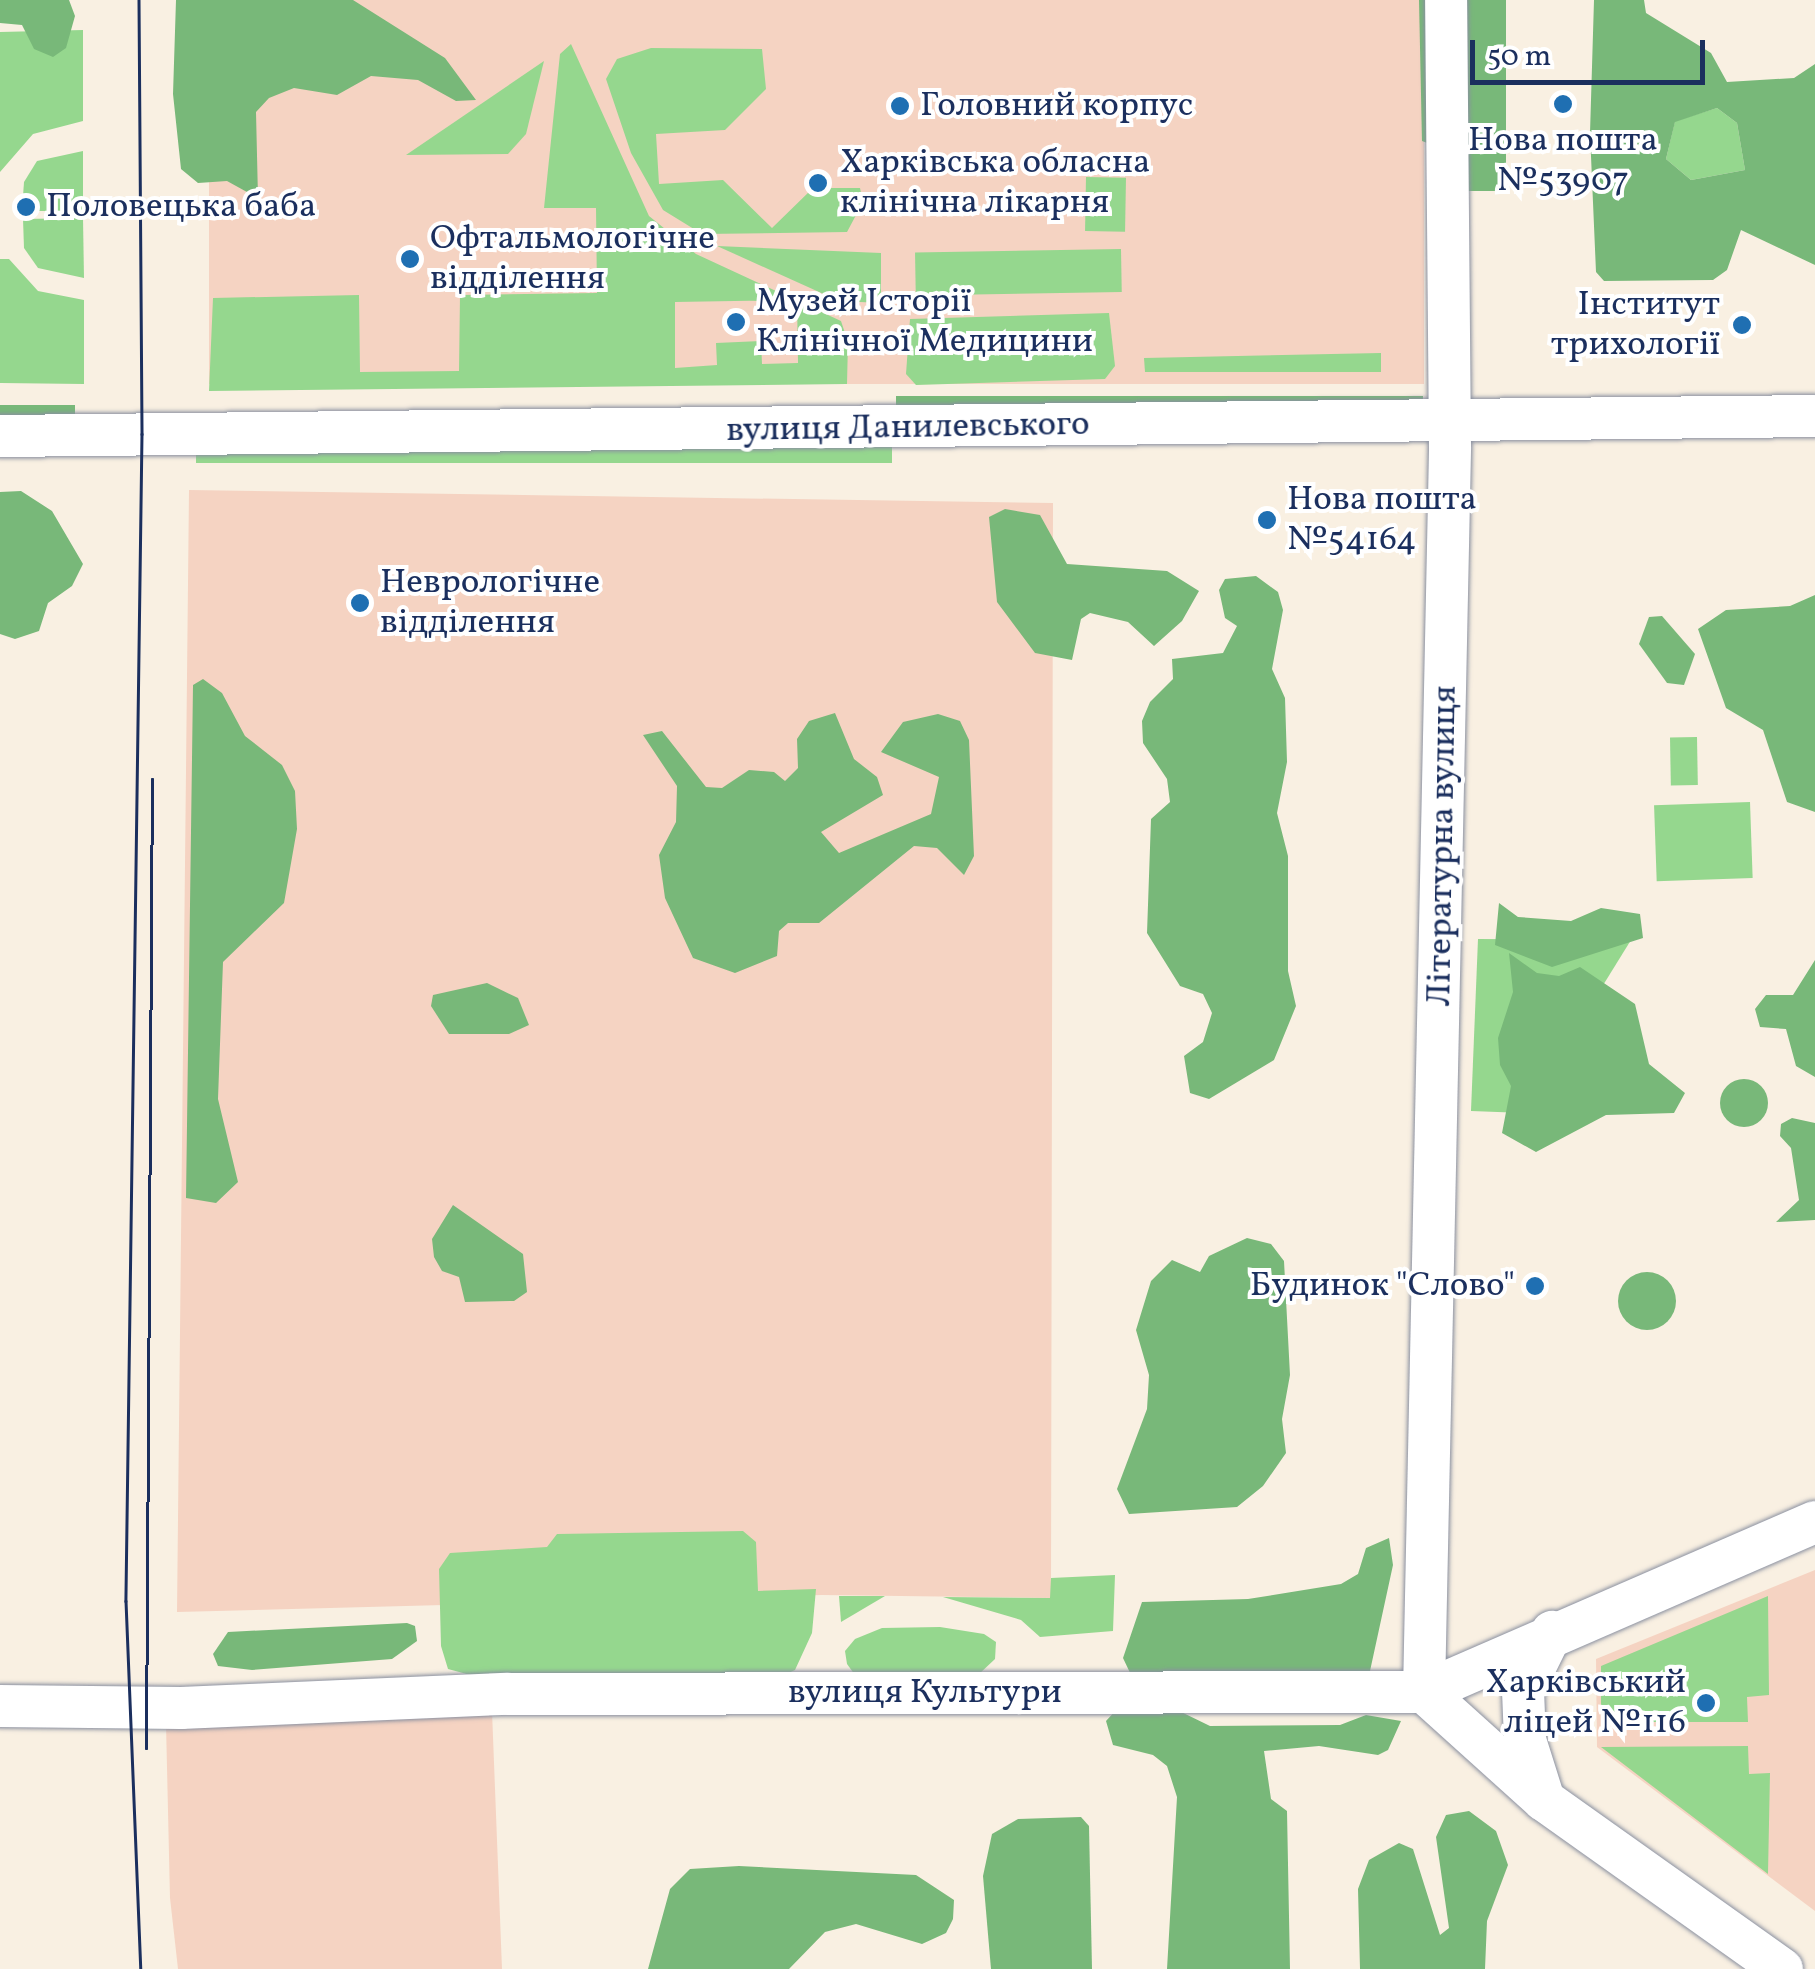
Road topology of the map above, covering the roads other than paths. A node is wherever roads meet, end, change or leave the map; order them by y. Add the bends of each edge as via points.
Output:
1 (1446, 0) edge
2 (1815, 416) edge
3 (1450, 420) junction
4 (0, 436) edge
5 (1815, 1522) edge
6 (1552, 1632) junction
7 (1424, 1692) junction
8 (0, 1706) edge
9 (1544, 1800) junction
10 (1782, 1969) edge

1 - 3 street, Літературна вулиця
2 - 3 street, вулиця Данилевського
3 - 4 street, вулиця Данилевського
3 - 7 street, Літературна вулиця
5 - 6 street, вулиця Культури
6 - 7 street, вулиця Культури
6 - 9 street via 1523,1692 1525,1740
7 - 8 street, вулиця Культури via 508,1694 181,1708
7 - 9 street
9 - 10 street

